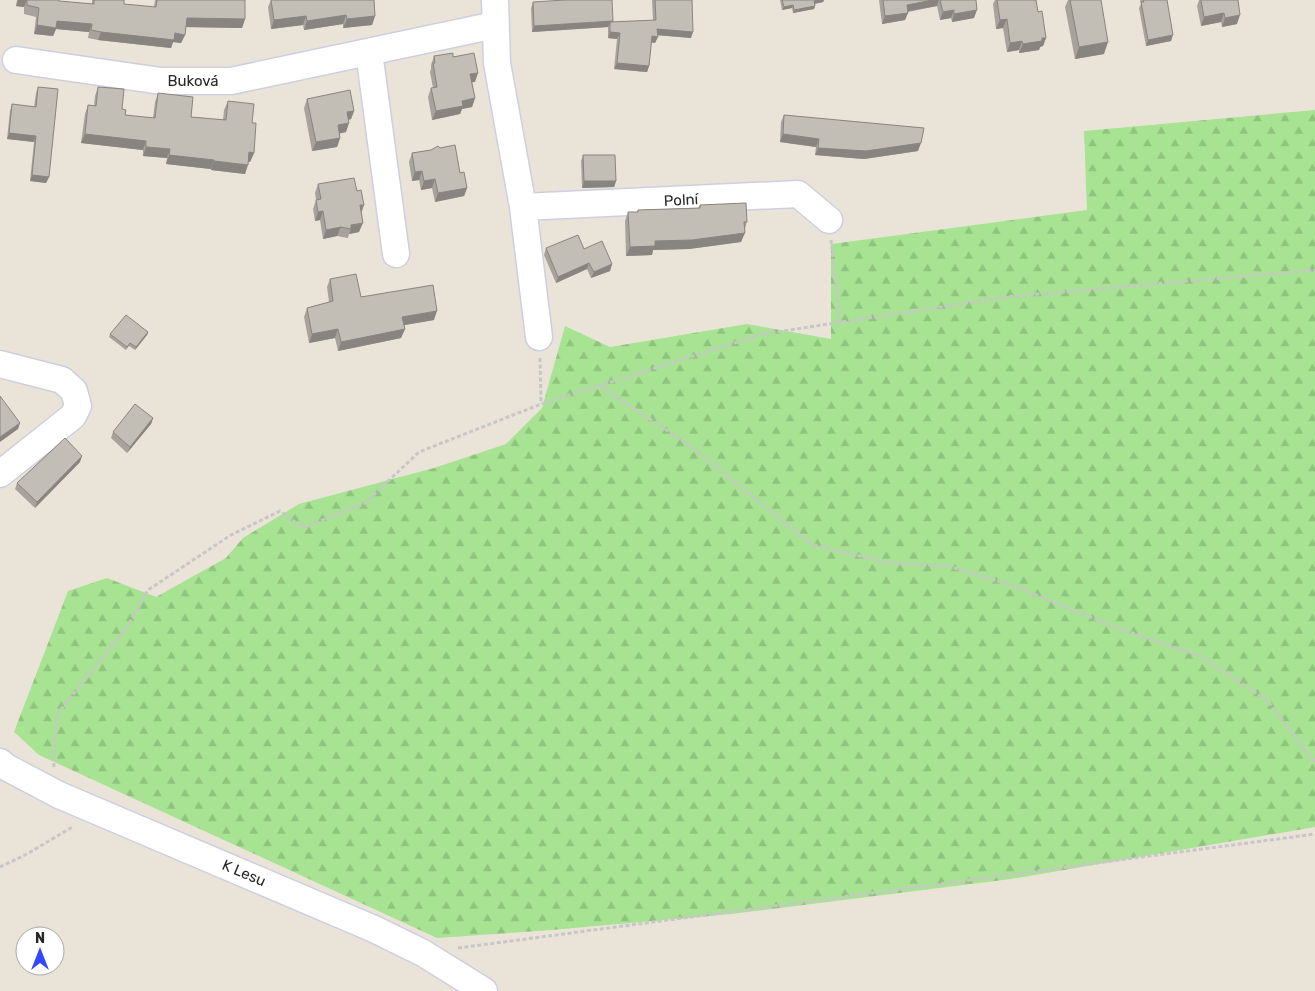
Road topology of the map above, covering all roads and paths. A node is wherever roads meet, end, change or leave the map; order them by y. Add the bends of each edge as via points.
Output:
1 (495, 13) edge
2 (370, 52) junction
3 (16, 60) dead end
4 (523, 208) junction
5 (829, 220) joint
6 (396, 254) dead end
7 (1315, 270) edge
8 (840, 322) junction
9 (539, 337) joint
10 (0, 364) edge
11 (599, 385) junction
12 (541, 404) junction
13 (0, 474) edge
14 (1315, 760) edge
15 (0, 762) edge
16 (59, 795) junction
17 (96, 810) junction
18 (1315, 834) edge
19 (0, 867) edge
20 (423, 953) junction
21 (484, 991) edge

1 - 2 street, Buková
1 - 4 street via 497,63
2 - 3 street, Buková via 231,81 161,81
2 - 6 street
4 - 5 street, Polní via 798,194
4 - 9 street
5 - 8 path
7 - 8 path via 1006,297
8 - 11 path via 763,334
9 - 12 path
10 - 13 street via 62,380 74,391 78,406 73,416
11 - 12 path
11 - 14 path via 692,447 811,544 888,563 948,566 1011,585 1118,628 1200,656 1268,701
12 - 16 path via 419,452 365,503 303,528 280,511 231,535 148,590 126,629 58,713 53,756
15 - 16 street, K Lesu
16 - 17 street, K Lesu
17 - 19 path via 60,836
17 - 20 street, K Lesu
18 - 20 path
20 - 21 street, K Lesu

